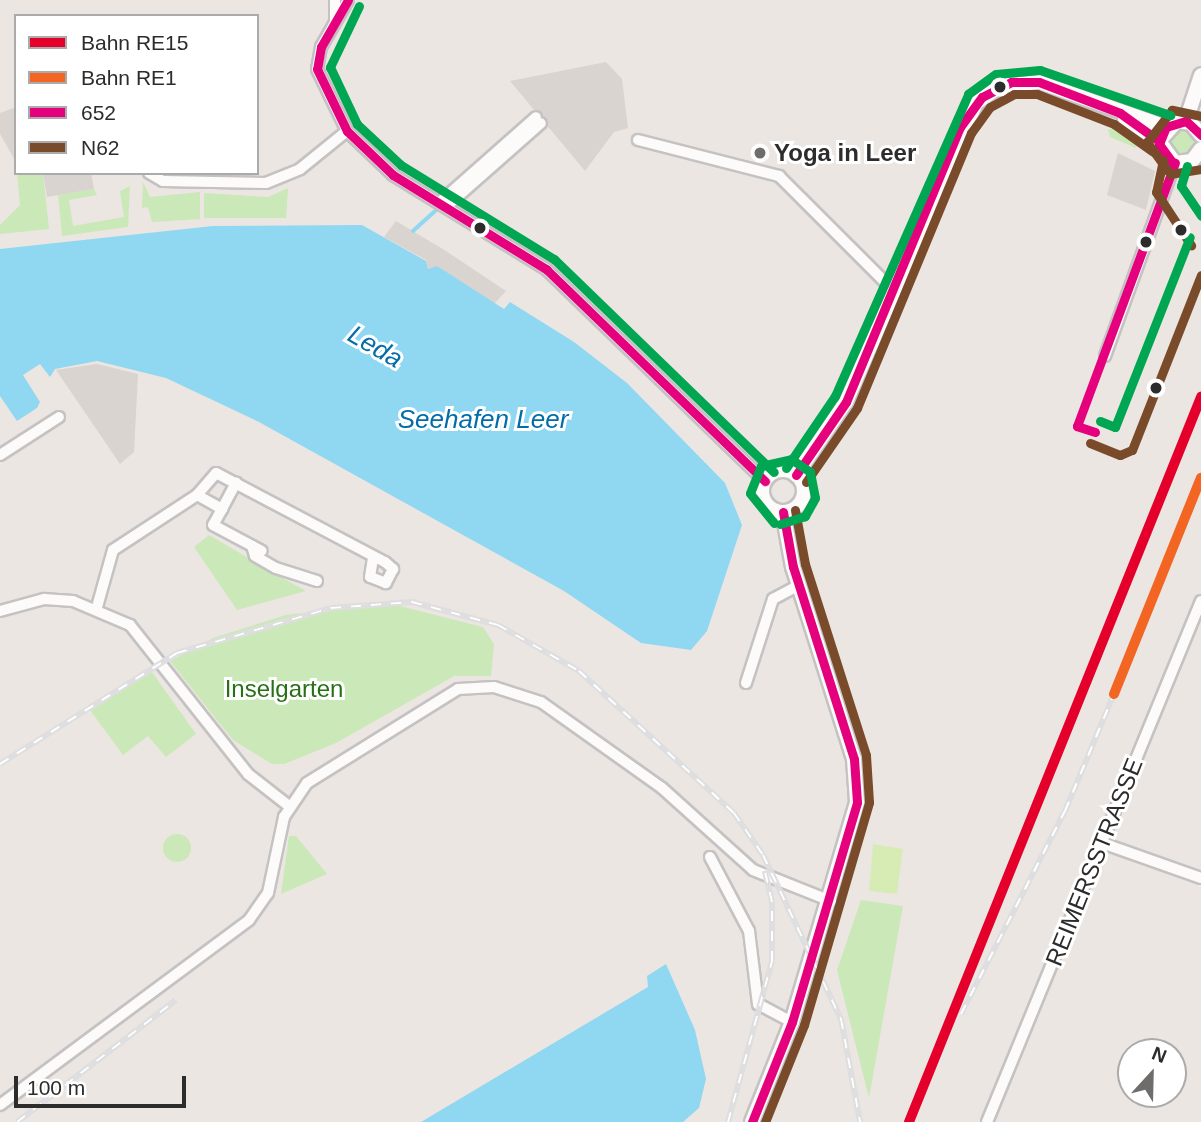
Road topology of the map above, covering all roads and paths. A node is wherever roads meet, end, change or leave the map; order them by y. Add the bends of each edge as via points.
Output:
1 (335, 0) edge
2 (348, 0) edge
3 (335, 22) junction
4 (1201, 75) edge
5 (1120, 113) junction
6 (538, 120) dead end
7 (1186, 121) junction
8 (1166, 127) junction
9 (347, 131) junction
10 (1201, 135) edge
11 (638, 140) dead end
12 (1159, 141) junction
13 (1201, 149) edge
14 (1175, 163) junction
15 (152, 175) edge
16 (444, 204) junction
17 (893, 290) junction
18 (1105, 356) dead end
19 (60, 417) dead end
20 (0, 456) edge
21 (796, 475) junction
22 (765, 481) junction
23 (236, 484) junction
24 (197, 495) junction
25 (222, 509) junction
26 (783, 512) junction
27 (373, 557) dead end
28 (317, 581) dead end
29 (799, 585) junction
30 (1201, 601) edge
31 (97, 607) junction
32 (0, 610) edge
33 (746, 683) dead end
34 (289, 806) junction
35 (1102, 843) junction
36 (710, 857) dead end
37 (1201, 878) edge
38 (831, 901) junction
39 (792, 1022) junction
40 (0, 1105) edge
41 (752, 1122) edge
42 (987, 1122) edge

1 - 3 street
2 - 3 street
3 - 9 street via 317,69
4 - 7 main road
5 - 8 main road
5 - 12 main road
5 - 17 main road via 1051,85 1019,81 992,90 966,115
6 - 16 street
7 - 8 main road
7 - 10 main road
8 - 12 main road
9 - 15 street via 300,169 266,183 163,181
9 - 16 street via 393,174
11 - 17 street via 779,176
12 - 14 main road
13 - 14 main road via 1192,161
14 - 18 street
16 - 22 street via 569,289
17 - 21 main road via 846,402
19 - 20 street
21 - 22 main road via 779,471
21 - 26 main road via 803,496
22 - 26 main road via 765,502
23 - 24 street via 216,472
23 - 25 street
23 - 27 street
24 - 25 street
24 - 31 street via 113,550
25 - 28 street via 213,525 257,548 255,556 276,568
26 - 29 main road
29 - 33 street via 773,598
29 - 38 main road via 858,787 850,841
30 - 35 street, REIMERSSTRASSE
31 - 32 street via 44,599
31 - 34 street via 143,637 248,774
34 - 38 street via 307,783 442,695 484,686 523,694 559,713 688,809 753,870
34 - 40 street via 268,893 249,920
35 - 37 street
35 - 42 street, REIMERSSTRASSE
36 - 39 street via 746,922 758,1004
38 - 39 main road
39 - 41 main road

